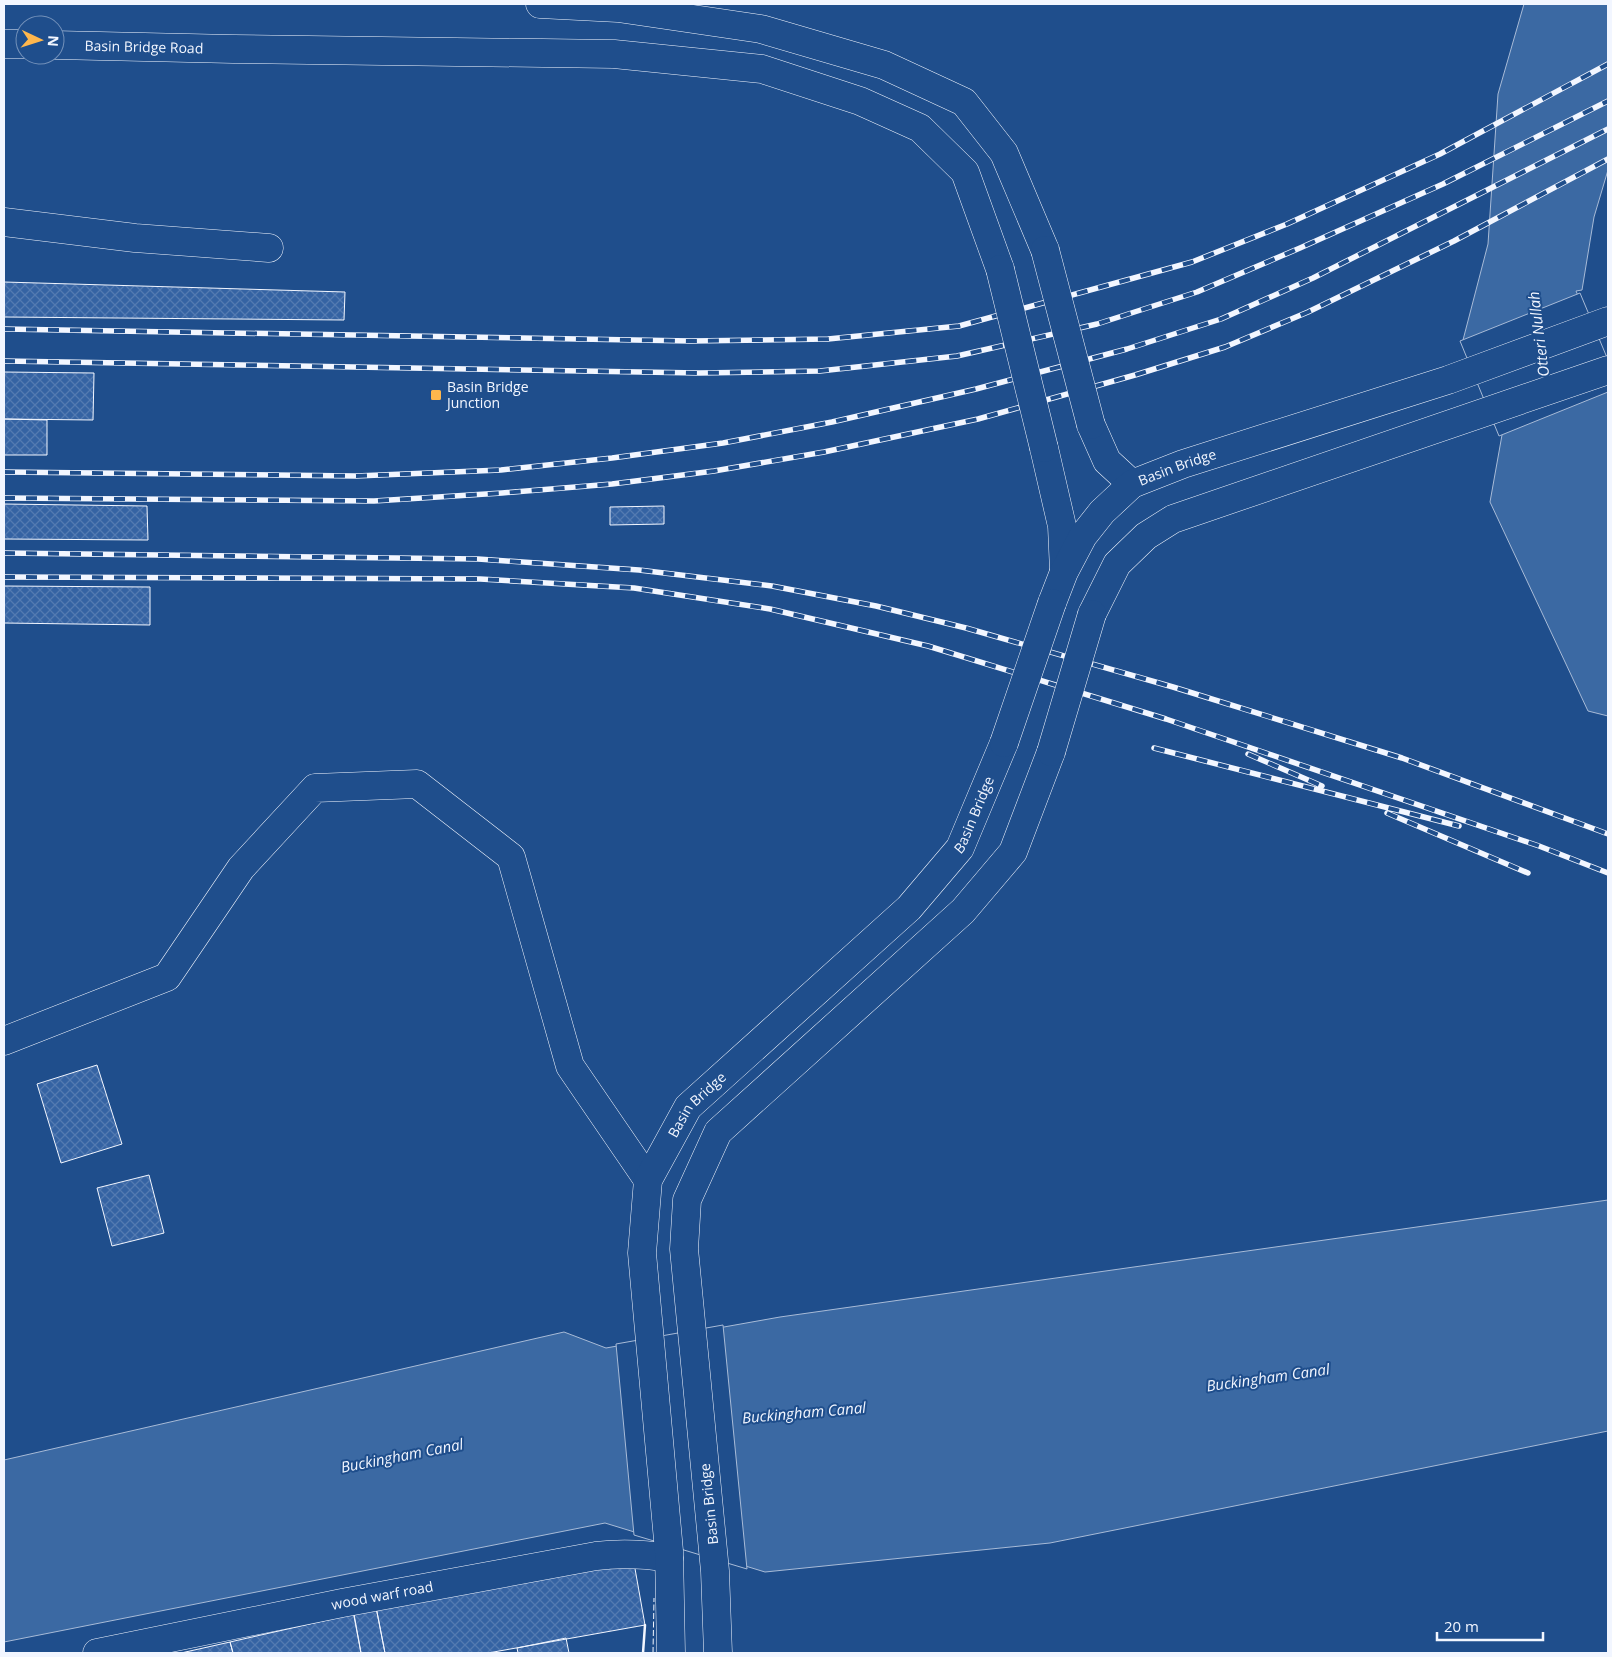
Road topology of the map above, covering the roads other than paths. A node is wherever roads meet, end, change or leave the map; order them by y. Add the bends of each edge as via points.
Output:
1 (540, 4) edge
2 (65, 45) edge
3 (4, 222) edge
4 (270, 248) dead end
5 (1605, 322) edge
6 (1608, 370) edge
7 (1132, 484) junction
8 (1064, 572) junction
9 (4, 1041) edge
10 (648, 1180) junction
11 (669, 1555) junction
12 (97, 1653) edge
13 (671, 1653) edge
14 (718, 1653) edge

1 - 7 main road, bridge via 618,8 760,30 884,65 964,102 1004,153 1045,250 1091,425 1107,461
2 - 8 main road, Basin Bridge Road, bridge via 614,54 762,69 860,101 920,128 965,172 1000,269 1062,526
3 - 4 main road via 136,238
5 - 7 main road, Basin Bridge via 1448,380 1183,464
6 - 14 main road, Basin Bridge, bridge via 1173,519 1146,536 1117,564 1092,614 1051,752 1013,852 963,911 718,1132 687,1200 684,1249 715,1571
7 - 8 main road, Basin Bridge via 1102,512 1083,536
8 - 10 main road, Basin Bridge, bridge via 1004,743 960,848 910,908 688,1107
9 - 10 main road via 167,977 241,868 315,788 417,784 511,857 570,1066
10 - 11 main road, Basin Bridge via 642,1253
11 - 12 main road, wood warf road via 596,1556
11 - 13 main road

